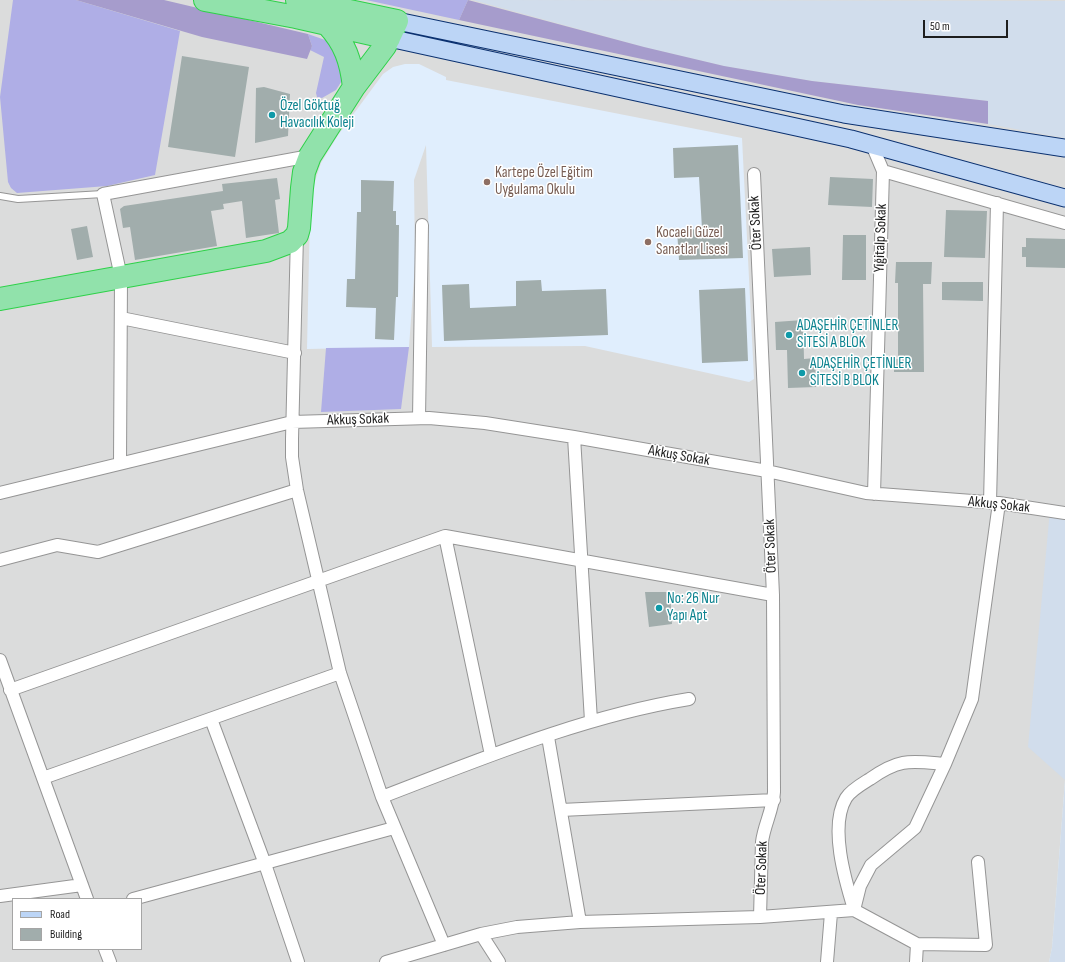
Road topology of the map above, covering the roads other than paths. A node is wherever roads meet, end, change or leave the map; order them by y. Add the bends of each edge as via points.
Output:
1 (205, 0) edge
2 (297, 0) edge
3 (327, 24) junction
4 (384, 28) junction
5 (354, 87) junction
6 (872, 145) junction
7 (1065, 148) edge
8 (310, 156) junction
9 (883, 171) junction
10 (754, 174) dead end
11 (103, 194) junction
12 (0, 196) edge
13 (1065, 198) edge
14 (997, 203) junction
15 (1065, 222) edge
16 (422, 225) dead end
17 (297, 235) junction
18 (121, 277) junction
19 (0, 299) edge
20 (121, 318) junction
21 (295, 353) junction
22 (419, 418) junction
23 (292, 422) junction
24 (574, 437) junction
25 (120, 463) junction
26 (767, 472) junction
27 (297, 490) junction
28 (0, 493) edge
29 (874, 494) junction
30 (995, 503) junction
31 (1065, 513) edge
32 (445, 536) junction
33 (0, 560) edge
34 (581, 560) junction
35 (318, 579) junction
36 (773, 595) junction
37 (0, 660) edge
38 (340, 673) junction
39 (10, 690) junction
40 (689, 699) dead end
41 (211, 719) junction
42 (591, 721) junction
43 (548, 736) junction
44 (491, 755) junction
45 (945, 764) junction
46 (43, 778) junction
47 (382, 797) junction
48 (774, 800) junction
49 (561, 810) junction
50 (394, 828) junction
51 (978, 862) dead end
52 (265, 864) junction
53 (82, 885) junction
54 (0, 896) edge
55 (87, 898) edge
56 (137, 898) edge
57 (854, 910) junction
58 (831, 913) junction
59 (760, 917) junction
60 (580, 922) junction
61 (481, 934) junction
62 (917, 944) junction
63 (444, 945) junction
64 (105, 950) edge
65 (110, 962) edge
66 (298, 962) edge
67 (386, 962) edge
68 (499, 962) edge
69 (827, 962) edge
70 (916, 962) edge

1 - 3 highway
2 - 4 highway
3 - 4 highway
3 - 5 highway via 338,35 345,48
4 - 5 highway via 377,58
4 - 6 main road
4 - 7 main road via 844,114
5 - 8 highway
6 - 9 street
6 - 13 main road
8 - 11 street
8 - 17 highway via 304,172
9 - 14 street
9 - 29 street, Yiğitalp Sokak
10 - 26 street, Öter Sokak
11 - 12 lane via 18,199
11 - 18 street
14 - 15 street
14 - 30 street
16 - 22 street
17 - 18 highway via 290,242 266,251
17 - 21 street
18 - 19 highway
18 - 20 street
20 - 21 street
20 - 25 street
21 - 23 street
22 - 23 street, Akkuş Sokak
22 - 24 street, Akkuş Sokak via 454,420
23 - 25 street, Akkuş Sokak
23 - 27 street via 292,457
24 - 26 street, Akkuş Sokak
24 - 34 street
25 - 28 street, Akkuş Sokak
26 - 29 street, Akkuş Sokak
26 - 36 street, Öter Sokak
27 - 33 street via 98,552 57,545
27 - 35 street
29 - 30 street, Akkuş Sokak
30 - 31 street, Akkuş Sokak
30 - 45 street via 972,699
32 - 34 street
32 - 35 street
32 - 44 street
34 - 36 street
34 - 42 street
35 - 38 street
35 - 39 street
36 - 48 street, Öter Sokak
37 - 39 street
38 - 41 street
38 - 47 street
39 - 46 street
40 - 42 street via 639,708
41 - 46 street
41 - 52 street
42 - 43 street
43 - 44 street
43 - 49 street
44 - 47 street
45 - 57 street via 915,828 871,865 864,876
45 - 57 street via 904,761 887,767 847,797 841,813 839,836
46 - 53 street
47 - 50 street
48 - 49 street
48 - 59 street, Öter Sokak via 763,830
49 - 60 street
50 - 52 street
50 - 63 street
51 - 62 street via 986,945
52 - 56 street
52 - 66 street
53 - 54 street
53 - 55 street
57 - 58 street
57 - 62 street
58 - 59 street
58 - 69 street
59 - 60 street
60 - 61 street via 517,927
61 - 63 street
61 - 68 street
62 - 70 street
63 - 67 street
64 - 65 street

